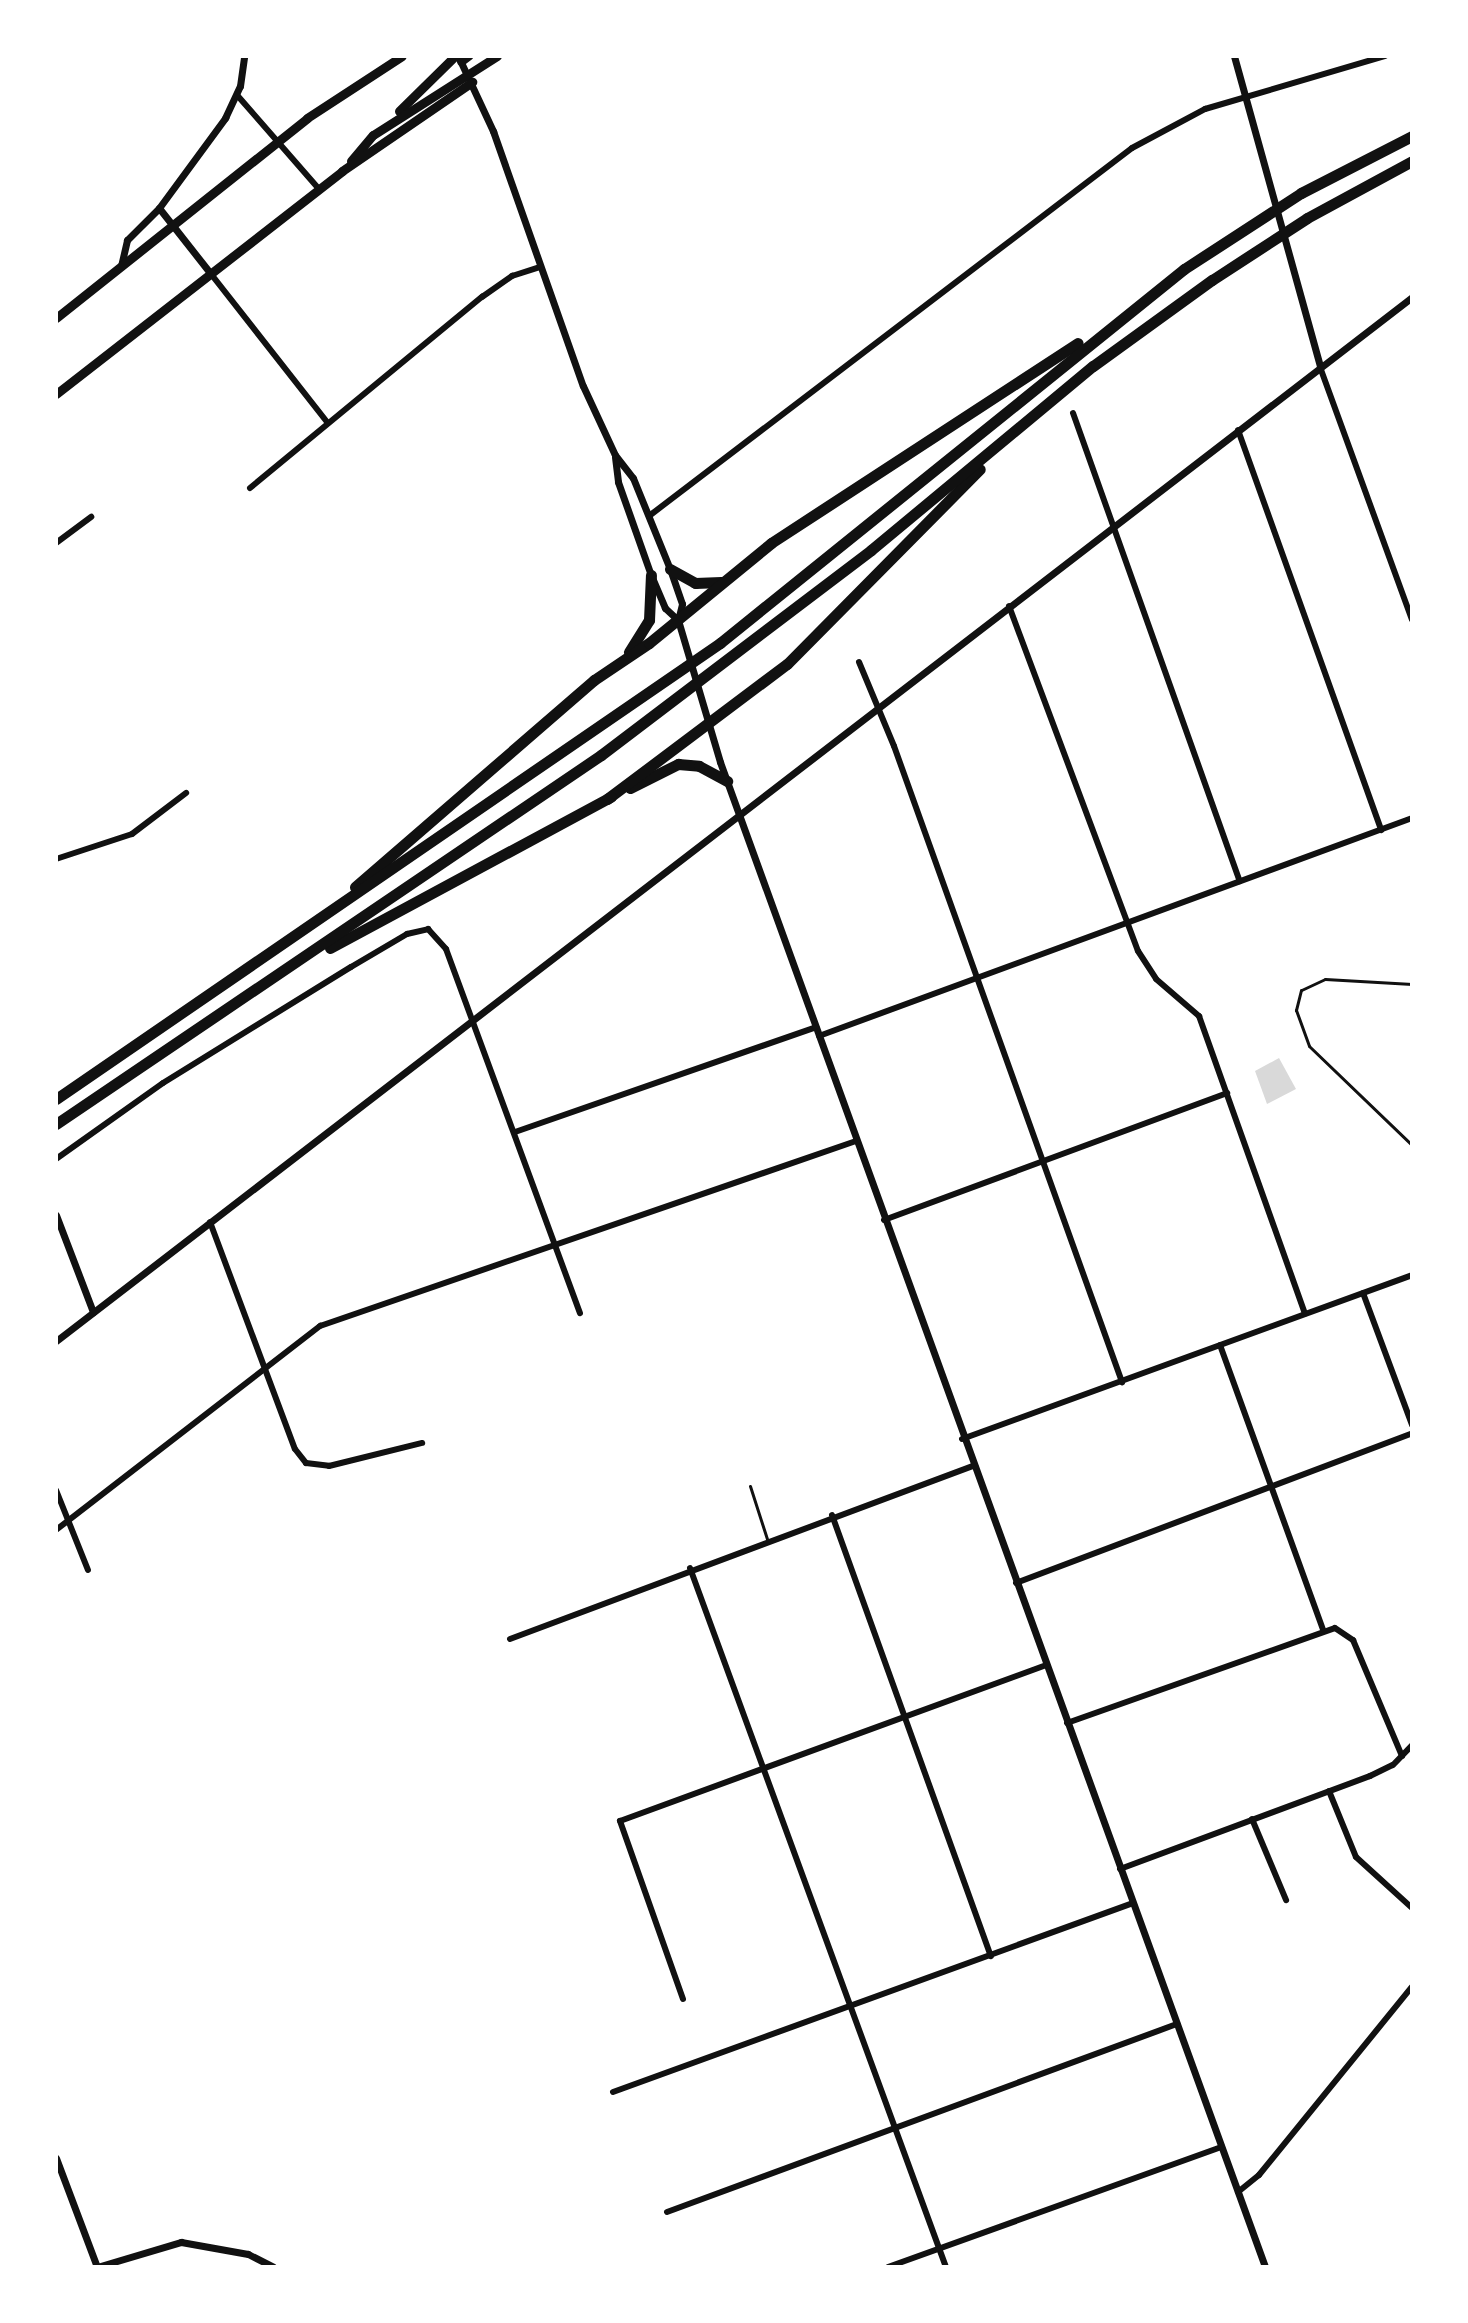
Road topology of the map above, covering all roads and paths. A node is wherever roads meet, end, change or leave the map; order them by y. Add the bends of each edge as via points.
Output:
1 (244, 56) edge
2 (402, 56) edge
3 (497, 56) edge
4 (1234, 56) edge
5 (1385, 56) edge
6 (461, 57) edge
7 (470, 77) junction
8 (237, 95) junction
9 (1246, 97) junction
10 (373, 135) junction
11 (1412, 136) edge
12 (279, 140) junction
13 (1412, 161) edge
14 (342, 171) junction
15 (319, 189) junction
16 (159, 208) junction
17 (173, 225) junction
18 (121, 266) junction
19 (540, 267) junction
20 (211, 274) junction
21 (1412, 297) edge
22 (56, 318) edge
23 (1103, 330) junction
24 (1320, 367) junction
25 (56, 394) edge
26 (1073, 413) dead end
27 (328, 423) junction
28 (1238, 430) junction
29 (1010, 437) junction
30 (615, 455) junction
31 (250, 488) dead end
32 (649, 516) junction
33 (91, 517) dead end
34 (1115, 525) junction
35 (56, 543) edge
36 (670, 569) junction
37 (651, 575) junction
38 (721, 582) junction
39 (1009, 606) junction
40 (678, 620) junction
41 (1412, 620) edge
42 (628, 654) junction
43 (859, 662) dead end
44 (878, 706) junction
45 (706, 721) junction
46 (727, 781) junction
47 (186, 793) dead end
48 (607, 799) junction
49 (738, 813) junction
50 (1412, 818) edge
51 (1381, 830) junction
52 (56, 859) edge
53 (1240, 881) junction
54 (1126, 923) junction
55 (300, 931) junction
56 (287, 970) junction
57 (977, 979) junction
58 (1412, 984) edge
59 (473, 1018) junction
60 (816, 1027) junction
61 (819, 1036) junction
62 (1227, 1093) junction
63 (56, 1099) edge
64 (56, 1124) edge
65 (515, 1132) junction
66 (856, 1141) junction
67 (1412, 1145) edge
68 (56, 1159) edge
69 (1044, 1162) junction
70 (56, 1215) edge
71 (884, 1220) junction
72 (210, 1222) junction
73 (555, 1244) junction
74 (1412, 1275) edge
75 (1363, 1293) junction
76 (93, 1312) junction
77 (580, 1313) dead end
78 (1305, 1314) junction
79 (56, 1341) edge
80 (1220, 1345) junction
81 (266, 1371) junction
82 (1122, 1382) junction
83 (1412, 1425) edge
84 (1412, 1433) edge
85 (962, 1439) junction
86 (422, 1443) dead end
87 (972, 1466) junction
88 (750, 1486) dead end
89 (1270, 1486) junction
90 (56, 1490) edge
91 (832, 1515) junction
92 (68, 1521) junction
93 (56, 1530) edge
94 (767, 1539) junction
95 (690, 1568) junction
96 (88, 1570) dead end
97 (1016, 1583) junction
98 (1323, 1629) junction
99 (510, 1639) dead end
100 (1046, 1665) junction
101 (904, 1714) junction
102 (1067, 1723) junction
103 (1412, 1745) edge
104 (1402, 1756) junction
105 (762, 1765) junction
106 (1329, 1791) junction
107 (1252, 1819) junction
108 (1120, 1869) junction
109 (1286, 1900) dead end
110 (1133, 1903) junction
111 (1412, 1908) edge
112 (991, 1956) junction
113 (1412, 1987) edge
114 (683, 1999) dead end
115 (851, 2006) junction
116 (1177, 2024) junction
117 (613, 2092) dead end
118 (897, 2127) junction
119 (1222, 2147) junction
120 (56, 2158) edge
121 (1238, 2192) junction
122 (667, 2212) dead end
123 (939, 2248) junction
124 (97, 2267) edge
125 (273, 2267) edge
126 (888, 2267) edge
127 (946, 2267) edge
128 (1264, 2267) edge

1 - 8 street
2 - 12 main road
3 - 7 main road
4 - 9 street
5 - 9 street
6 - 7 street
6 - 10 main road
7 - 10 main road
7 - 14 main road
7 - 19 street
8 - 12 street
8 - 16 street
9 - 24 street
9 - 32 street via 1205,109 1132,148
10 - 14 main road
11 - 23 highway via 1254,221
12 - 15 street
12 - 17 main road
13 - 29 highway via 1262,247 1093,366
14 - 15 main road
15 - 20 main road
16 - 17 street
16 - 18 street via 127,240
17 - 18 main road
17 - 20 street
18 - 22 main road
19 - 27 street via 512,276 482,297
19 - 30 street
20 - 25 main road
20 - 27 street
21 - 24 street
23 - 38 highway via 1037,365 822,506
23 - 55 highway via 720,643
24 - 28 street
24 - 41 street
26 - 34 street
27 - 31 street
28 - 34 street
28 - 51 street
29 - 45 highway via 806,646
29 - 56 highway via 661,710
30 - 32 street via 633,478
30 - 37 street via 618,482
32 - 36 street
33 - 35 street
34 - 39 street
34 - 53 street
36 - 38 highway via 695,583
36 - 40 street via 682,604
37 - 40 street via 665,608
37 - 42 highway via 649,620
38 - 40 highway
39 - 44 street
39 - 54 street
40 - 42 highway
40 - 45 street
42 - 55 highway
43 - 44 street
44 - 49 street
44 - 57 street
45 - 46 street
45 - 48 highway
46 - 48 highway via 699,766 678,764
46 - 49 street
47 - 52 street via 132,834
48 - 56 highway
49 - 59 street
49 - 60 street
50 - 51 street
51 - 53 street
53 - 54 street
54 - 57 street
54 - 62 street via 1151,972 1199,1016
55 - 63 highway
56 - 64 highway
57 - 61 street
57 - 69 street
58 - 67 lane via 1325,979 1301,990 1296,1010 1309,1046
59 - 65 street
59 - 68 street via 440,939 421,928 163,1083
59 - 72 street
60 - 61 street
60 - 65 street
61 - 66 street
62 - 69 street
62 - 78 street
65 - 73 street
66 - 71 street
66 - 73 street
69 - 71 street
69 - 82 street
70 - 76 street
71 - 85 street
72 - 76 street
72 - 81 street
73 - 77 street
73 - 81 street via 320,1326
74 - 75 street
75 - 78 street
75 - 83 street
76 - 79 street
78 - 80 street
80 - 82 street
80 - 89 street
81 - 86 street via 295,1449 310,1467
81 - 92 street
82 - 85 street
84 - 89 street
85 - 87 street
87 - 91 street
87 - 97 street
88 - 94 lane
89 - 97 street
89 - 98 street
90 - 92 street
91 - 94 street
91 - 101 street
92 - 93 street
92 - 96 street
94 - 95 street
95 - 99 street
95 - 105 street
97 - 100 street
98 - 102 street
98 - 104 street via 1344,1631 1353,1640
100 - 101 street
100 - 102 street
101 - 105 street
101 - 112 street
102 - 108 street
103 - 104 street
104 - 106 street via 1393,1765
105 - 114 street via 620,1821
105 - 115 street
106 - 107 street
106 - 111 street via 1356,1857
107 - 108 street
107 - 109 street
108 - 110 street
110 - 112 street
110 - 116 street
112 - 115 street
113 - 121 street via 1259,2175
115 - 117 street
115 - 118 street
116 - 118 street
116 - 119 street
118 - 122 street
118 - 123 street
119 - 121 street
119 - 123 street
120 - 124 street
121 - 128 street
123 - 126 street
123 - 127 street
124 - 125 street via 164,2244 208,2246 260,2257

